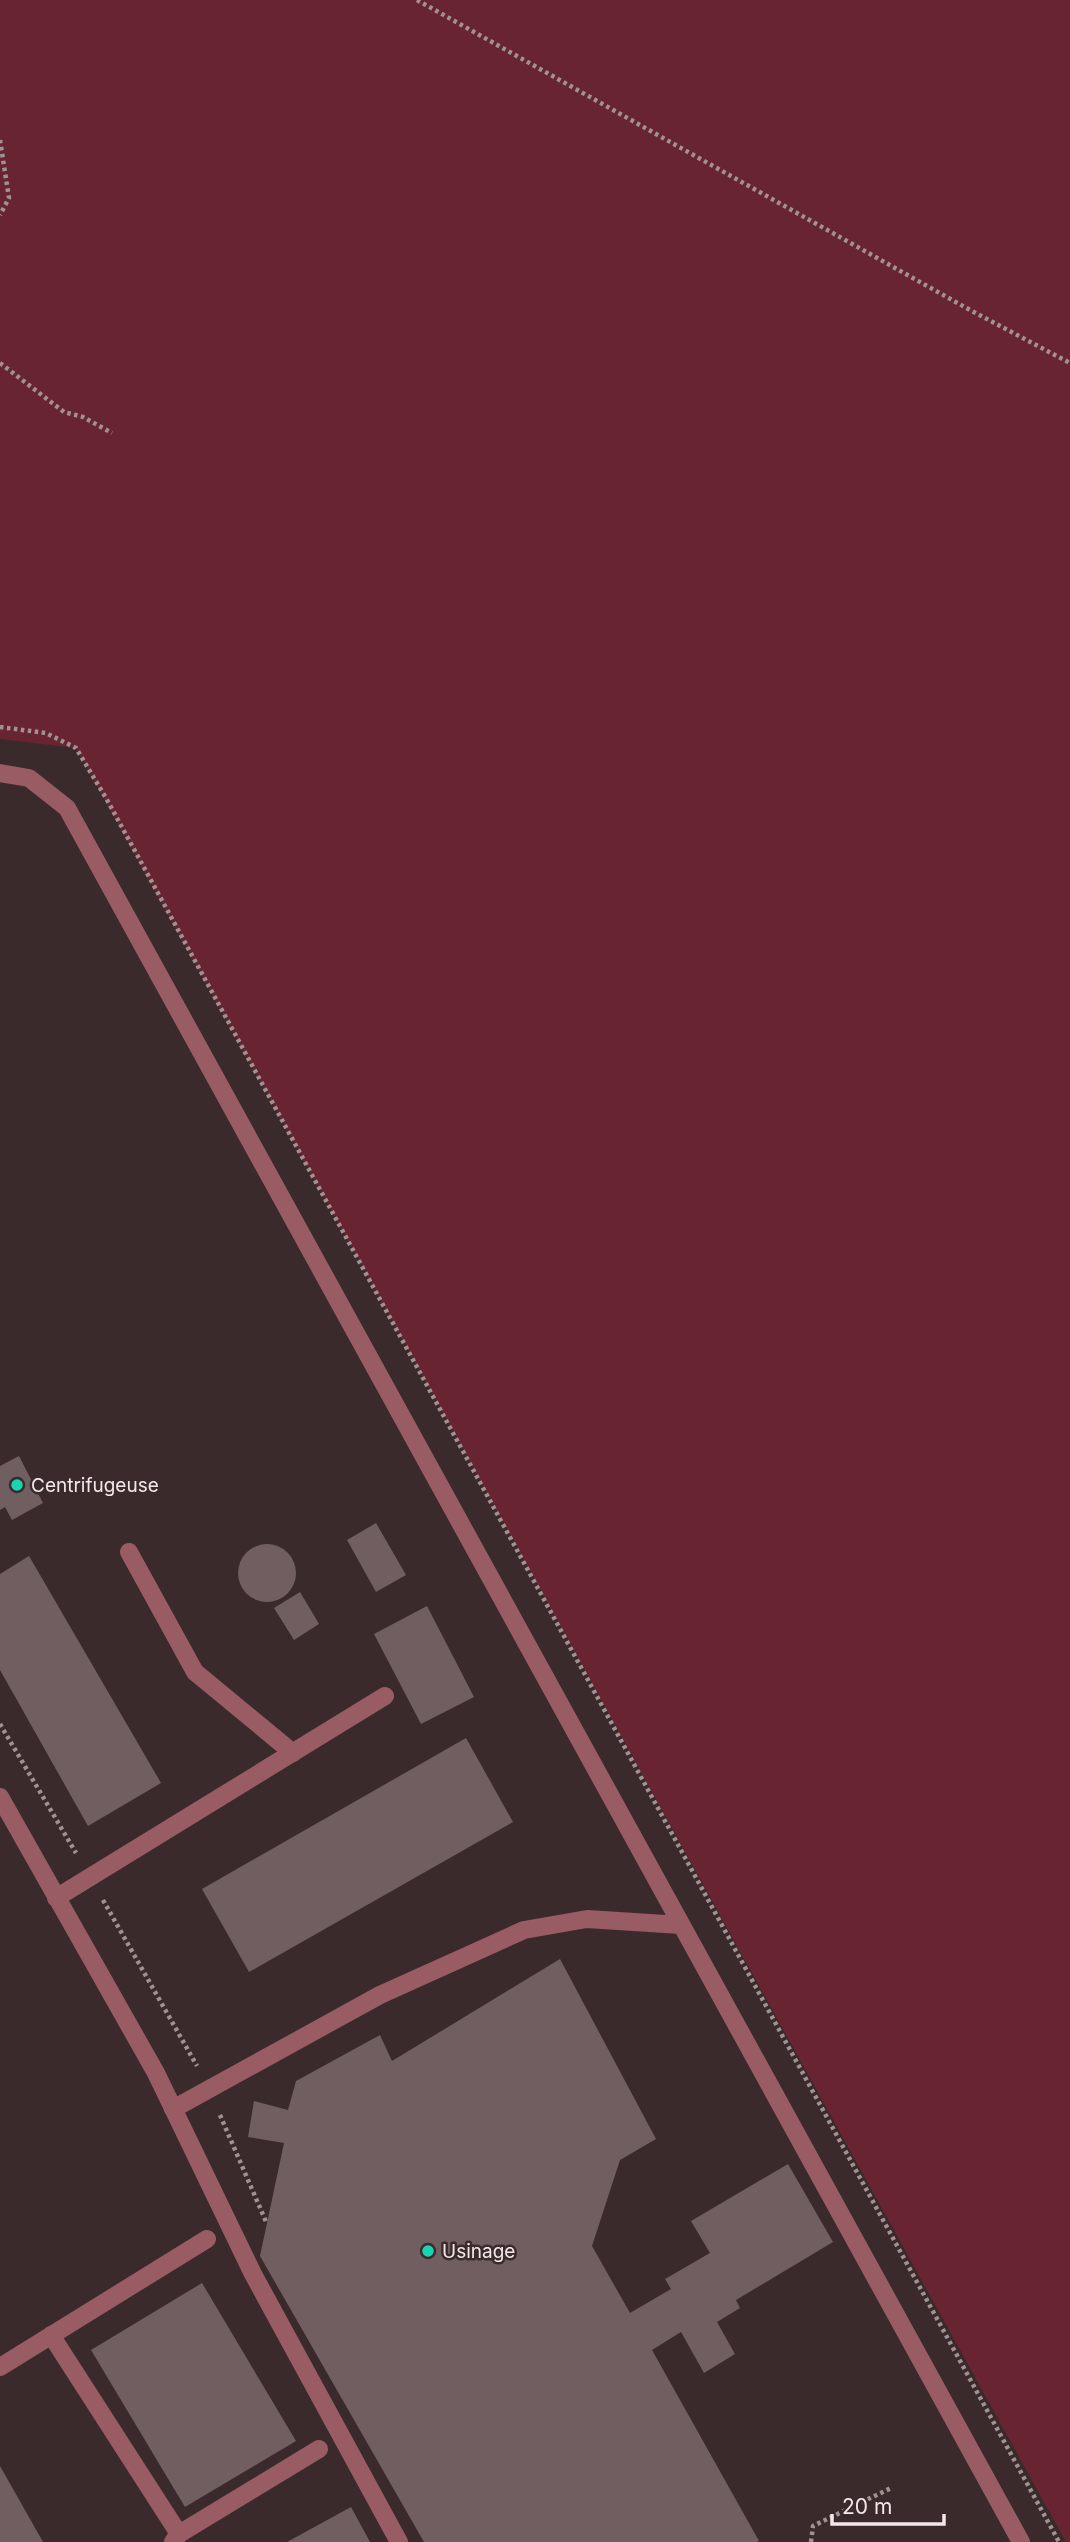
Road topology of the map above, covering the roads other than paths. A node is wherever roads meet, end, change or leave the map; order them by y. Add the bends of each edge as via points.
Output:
1 (0, 773) edge
2 (129, 1552) dead end
3 (385, 1696) dead end
4 (293, 1753) junction
5 (0, 1797) edge
6 (56, 1898) junction
7 (681, 1925) junction
8 (173, 2109) junction
9 (207, 2239) dead end
10 (51, 2335) junction
11 (0, 2367) edge
12 (319, 2449) dead end
13 (176, 2538) edge
14 (399, 2542) edge
15 (1021, 2542) edge

1 - 7 street via 29,779 67,808
2 - 4 street via 195,1672
3 - 4 street
4 - 6 street
5 - 6 street
6 - 8 street
7 - 8 street via 587,1919 524,1930 380,1995
7 - 15 street
8 - 14 street via 253,2274
9 - 10 street
10 - 11 street
10 - 13 street
12 - 13 street

